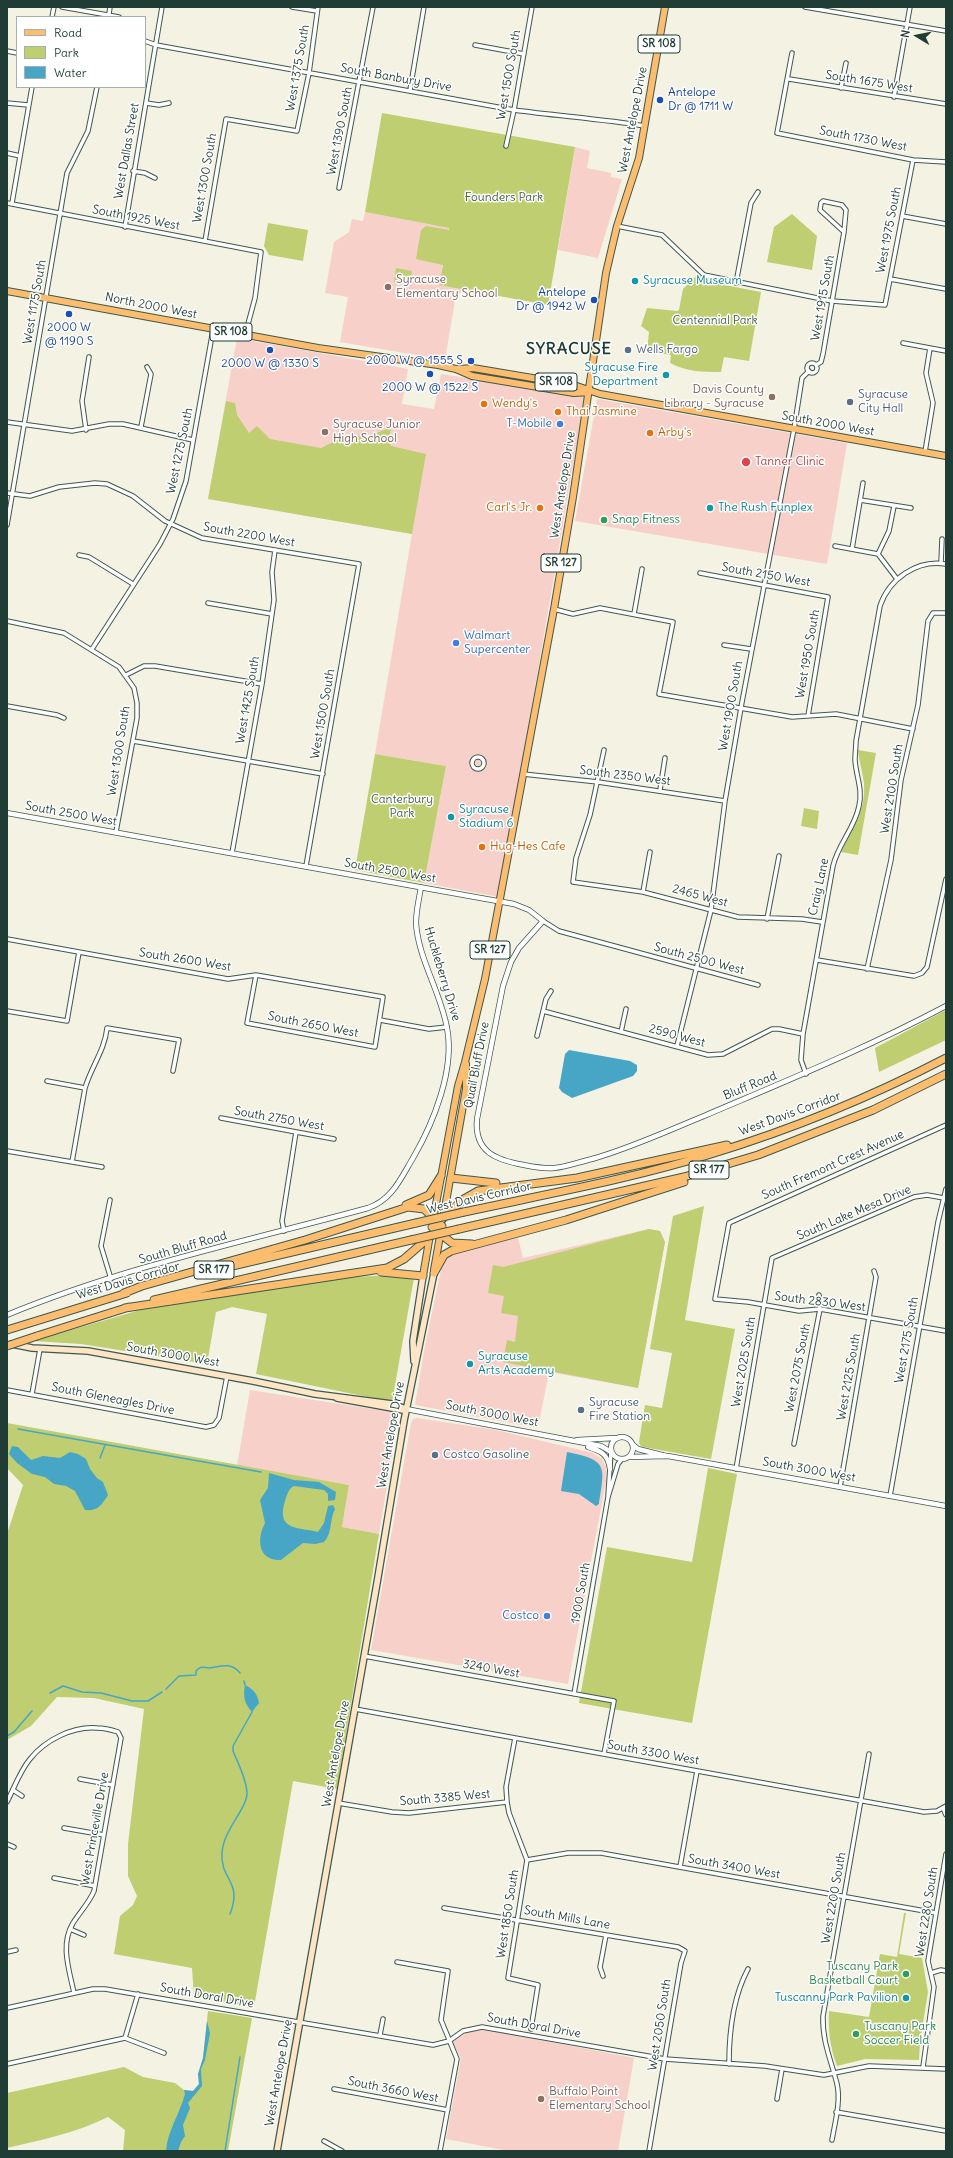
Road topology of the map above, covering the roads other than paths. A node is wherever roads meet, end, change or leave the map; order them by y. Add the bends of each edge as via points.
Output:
1 (62, 7) edge
2 (110, 7) edge
3 (162, 7) edge
4 (292, 7) edge
5 (373, 7) edge
6 (424, 7) edge
7 (532, 7) edge
8 (665, 7) edge
9 (805, 7) edge
10 (910, 7) edge
11 (318, 9) edge
12 (109, 14) junction
13 (116, 16) edge
14 (907, 26) junction
15 (946, 31) edge
16 (146, 41) edge
17 (156, 45) junction
18 (475, 45) dead end
19 (792, 53) dead end
20 (524, 54) junction
21 (846, 63) dead end
22 (309, 73) junction
23 (789, 79) junction
24 (360, 82) junction
25 (32, 88) edge
26 (97, 88) edge
27 (841, 88) junction
28 (410, 90) junction
29 (894, 97) junction
30 (7, 103) edge
31 (146, 103) junction
32 (169, 103) dead end
33 (946, 104) edge
34 (28, 105) junction
35 (514, 110) junction
36 (226, 119) joint
37 (645, 126) junction
38 (506, 146) dead end
39 (7, 153) edge
40 (20, 156) junction
41 (913, 160) junction
42 (946, 162) edge
43 (134, 171) junction
44 (155, 178) dead end
45 (339, 188) dead end
46 (758, 192) dead end
47 (7, 203) edge
48 (12, 203) junction
49 (60, 212) junction
50 (902, 216) junction
51 (946, 224) edge
52 (617, 226) junction
53 (124, 227) junction
54 (844, 232) junction
55 (205, 241) junction
56 (890, 278) junction
57 (736, 283) junction
58 (946, 289) edge
59 (7, 291) edge
60 (46, 298) junction
61 (832, 301) junction
62 (213, 330) junction
63 (245, 335) junction
64 (903, 343) dead end
65 (930, 348) junction
66 (946, 351) edge
67 (89, 356) dead end
68 (816, 365) junction
69 (147, 366) dead end
70 (809, 371) junction
71 (589, 392) junction
72 (7, 422) edge
73 (24, 425) junction
74 (141, 427) junction
75 (794, 429) junction
76 (86, 430) junction
77 (193, 440) junction
78 (925, 452) junction
79 (946, 456) edge
80 (863, 483) dead end
81 (7, 493) edge
82 (13, 494) junction
83 (860, 500) junction
84 (894, 506) junction
85 (911, 508) dead end
86 (170, 524) junction
87 (7, 525) edge
88 (942, 539) dead end
89 (835, 546) dead end
90 (852, 549) junction
91 (275, 550) junction
92 (878, 554) junction
93 (78, 556) dead end
94 (941, 563) junction
95 (359, 564) joint
96 (946, 564) edge
97 (642, 569) dead end
98 (700, 573) dead end
99 (897, 579) junction
100 (133, 584) junction
101 (764, 586) junction
102 (828, 597) joint
103 (208, 603) dead end
104 (554, 609) junction
105 (946, 613) edge
106 (272, 614) junction
107 (634, 614) junction
108 (7, 621) edge
109 (724, 645) dead end
110 (92, 649) junction
111 (751, 649) junction
112 (126, 674) junction
113 (262, 684) junction
114 (7, 706) edge
115 (741, 708) junction
116 (808, 716) junction
117 (64, 718) dead end
118 (860, 718) junction
119 (912, 729) junction
120 (133, 741) junction
121 (604, 750) dead end
122 (665, 758) dead end
123 (248, 761) junction
124 (323, 774) junction
125 (523, 774) junction
126 (598, 782) junction
127 (660, 790) junction
128 (725, 800) junction
129 (7, 812) edge
130 (116, 832) junction
131 (650, 852) dead end
132 (232, 853) junction
133 (779, 856) dead end
134 (306, 866) junction
135 (946, 880) edge
136 (421, 887) junction
137 (643, 892) junction
138 (499, 901) junction
139 (711, 910) junction
140 (767, 919) junction
141 (543, 921) junction
142 (822, 922) junction
143 (7, 939) edge
144 (79, 952) junction
145 (817, 960) junction
146 (696, 968) junction
147 (867, 969) junction
148 (256, 975) junction
149 (758, 985) dead end
150 (551, 990) dead end
151 (946, 1006) edge
152 (626, 1010) dead end
153 (7, 1011) edge
154 (543, 1011) junction
155 (380, 1020) junction
156 (447, 1027) junction
157 (621, 1032) junction
158 (803, 1034) junction
159 (537, 1036) dead end
160 (677, 1046) junction
161 (946, 1058) edge
162 (465, 1062) junction
163 (173, 1072) dead end
164 (806, 1074) junction
165 (946, 1074) edge
166 (47, 1081) dead end
167 (85, 1088) junction
168 (221, 1118) dead end
169 (946, 1126) edge
170 (296, 1132) junction
171 (334, 1139) dead end
172 (758, 1139) junction
173 (7, 1151) edge
174 (758, 1155) junction
175 (72, 1162) junction
176 (102, 1168) dead end
177 (555, 1168) joint
178 (441, 1176) junction
179 (451, 1178) junction
180 (526, 1184) junction
181 (946, 1188) edge
182 (944, 1198) junction
183 (110, 1200) dead end
184 (368, 1208) joint
185 (399, 1209) junction
186 (437, 1226) junction
187 (284, 1231) junction
188 (472, 1244) junction
189 (772, 1258) joint
190 (874, 1271) dead end
191 (371, 1272) junction
192 (434, 1273) junction
193 (423, 1276) junction
194 (111, 1279) junction
195 (124, 1293) junction
196 (818, 1295) dead end
197 (715, 1299) joint
198 (764, 1305) junction
199 (125, 1308) junction
200 (820, 1309) junction
201 (7, 1315) edge
202 (869, 1318) junction
203 (920, 1326) junction
204 (7, 1330) edge
205 (946, 1331) edge
206 (7, 1345) edge
207 (40, 1349) junction
208 (414, 1361) junction
209 (227, 1376) junction
210 (7, 1390) edge
211 (32, 1394) junction
212 (406, 1409) junction
213 (616, 1438) junction
214 (575, 1441) junction
215 (583, 1444) junction
216 (632, 1444) junction
217 (794, 1444) dead end
218 (611, 1452) junction
219 (668, 1456) junction
220 (629, 1457) junction
221 (622, 1460) junction
222 (736, 1468) junction
223 (610, 1469) junction
224 (840, 1487) junction
225 (890, 1496) junction
226 (608, 1497) junction
227 (946, 1506) edge
228 (364, 1656) junction
229 (574, 1694) junction
230 (355, 1709) junction
231 (515, 1738) junction
232 (604, 1754) junction
233 (869, 1754) dead end
234 (697, 1771) junction
235 (80, 1779) dead end
236 (113, 1785) junction
237 (13, 1790) junction
238 (22, 1796) dead end
239 (860, 1800) junction
240 (7, 1802) edge
241 (507, 1802) junction
242 (338, 1803) junction
243 (945, 1807) edge
244 (946, 1815) edge
245 (64, 1828) dead end
246 (104, 1835) junction
247 (7, 1844) edge
248 (14, 1847) dead end
249 (946, 1854) edge
250 (528, 1860) junction
251 (680, 1867) junction
252 (54, 1878) dead end
253 (95, 1886) junction
254 (844, 1897) junction
255 (444, 1908) dead end
256 (936, 1913) junction
257 (518, 1920) junction
258 (70, 1929) junction
259 (84, 1935) dead end
260 (606, 1935) junction
261 (16, 1950) dead end
262 (685, 1951) joint
263 (7, 1952) edge
264 (397, 1962) dead end
265 (748, 1969) dead end
266 (946, 1970) edge
267 (931, 1973) junction
268 (603, 1976) dead end
269 (74, 1993) junction
270 (138, 1994) junction
271 (7, 2008) edge
272 (383, 2019) dead end
273 (300, 2023) junction
274 (531, 2029) dead end
275 (380, 2035) junction
276 (125, 2038) junction
277 (449, 2041) junction
278 (164, 2053) dead end
279 (665, 2059) junction
280 (7, 2064) edge
281 (729, 2064) junction
282 (924, 2067) junction
283 (782, 2069) junction
284 (946, 2069) edge
285 (833, 2074) junction
286 (334, 2089) dead end
287 (777, 2099) dead end
288 (448, 2110) junction
289 (836, 2112) junction
290 (946, 2131) edge
291 (832, 2140) dead end
292 (324, 2141) dead end
293 (277, 2151) edge
294 (342, 2151) edge
295 (440, 2151) edge
296 (649, 2151) edge

1 - 12 street
2 - 12 street
3 - 17 street, West Dallas Street
4 - 11 street
5 - 24 street, West 1390 South
6 - 28 street
7 - 20 street, West 1500 South
8 - 37 main road, West Antelope Drive / SR 108
9 - 14 street
10 - 14 street
11 - 22 street, West 1375 South
12 - 13 street
14 - 15 street
14 - 29 street
16 - 17 street, South Banbury Drive
17 - 22 street, South Banbury Drive
17 - 31 street, West Dallas Street
18 - 20 street
19 - 23 street
20 - 35 street, West 1500 South
21 - 27 street
22 - 24 street, South Banbury Drive
22 - 36 street, West 1375 South via 297,131
23 - 27 street, South 1675 West
23 - 41 street, South 1730 West via 778,133
24 - 28 street, South Banbury Drive
24 - 45 street, West 1390 South
25 - 34 street
26 - 49 street, West 1175 South via 88,131 68,173
27 - 29 street, South 1675 West
28 - 35 street, South Banbury Drive
29 - 33 street, South 1675 West
30 - 34 street
31 - 32 street
31 - 43 street, West Dallas Street
34 - 40 street
35 - 37 street, South Banbury Drive
35 - 38 street, West 1500 South
36 - 55 street, West 1300 South
37 - 52 main road, West Antelope Drive / SR 108 via 639,158
39 - 40 street
40 - 48 street
41 - 42 street, South 1730 West
41 - 50 street, West 1975 South
43 - 44 street
43 - 53 street, West Dallas Street
46 - 57 street via 751,203
47 - 48 street, South 1925 West
48 - 49 street, South 1925 West
49 - 53 street, South 1925 West
49 - 60 street, West 1175 South
50 - 51 street
50 - 56 street, West 1975 South
52 - 57 street via 662,235 704,275
52 - 71 main road, West Antelope Drive / SR 108 via 606,273
53 - 55 street, South 1925 West
54 - 54 street, West 1915 South via 845,207 823,201 820,203 820,210
54 - 61 street, West 1915 South
55 - 63 street, South 1925 West via 261,252 255,298
56 - 58 street
56 - 61 street, West 1975 South via 885,305
57 - 61 street
59 - 60 main road, North 2000 West / SR 108
60 - 62 main road, North 2000 West / SR 108
60 - 73 street, West 1175 South
61 - 68 street, West 1915 South via 821,362
62 - 63 main road, North 2000 West / SR 108
62 - 77 street, West 1275 South
63 - 71 main road, North 2000 West / SR 108 via 456,369 474,368 574,385
64 - 65 street
65 - 66 street
65 - 78 street via 926,373 933,403
67 - 76 street via 82,401
68 - 70 street via 815,372
68 - 70 street via 809,364
69 - 74 street via 151,374
70 - 75 street, West 1900 South via 802,378
71 - 75 main road, South 2000 West
71 - 104 main road, West Antelope Drive / SR 127
72 - 73 street
73 - 76 street via 72,431
73 - 82 street, West 1175 South
74 - 76 street via 109,424
74 - 77 street
75 - 78 main road, South 2000 West
75 - 101 street, West 1900 South
77 - 86 street, West 1275 South via 186,481
78 - 79 main road, South 2000 West
80 - 83 street
81 - 82 street, South 2200 West
82 - 86 street, South 2200 West via 30,496 60,487 107,484 133,496
82 - 87 street, West 1175 South
83 - 84 street
83 - 90 street
84 - 85 street
84 - 92 street via 889,531
86 - 91 street, South 2200 West via 202,538
86 - 100 street, West 1275 South
88 - 94 street
89 - 90 street
90 - 92 street
91 - 95 street, South 2200 West
91 - 106 street, West 1425 South
92 - 99 street
93 - 100 street via 89,557
94 - 96 street
94 - 99 street via 917,567
95 - 124 street, West 1500 South
97 - 107 street
98 - 101 street, South 2150 West
99 - 118 street, Craig Lane via 886,591 880,606
100 - 110 street, West 1275 South
101 - 102 street, South 2150 West
101 - 111 street, West 1900 South
102 - 116 street, West 1950 South
103 - 106 street
104 - 107 street via 572,614 600,608
104 - 125 main road, West Antelope Drive / SR 127
105 - 119 street, West 2100 South via 933,613 928,621 918,705
106 - 113 street, West 1425 South
107 - 115 street via 673,622 659,694
108 - 110 street via 54,629
109 - 111 street
110 - 112 street
111 - 115 street, West 1900 South
112 - 113 street via 144,666 155,666
112 - 120 street, West 1300 South via 134,688 138,703
113 - 123 street, West 1425 South
114 - 117 street
115 - 116 street via 792,717
115 - 128 street, West 1900 South
116 - 118 street via 836,714
118 - 119 street
118 - 142 street, Craig Lane via 855,760 861,789 859,806 853,825 835,859
119 - 147 street, West 2100 South via 901,780 891,860
120 - 123 street
120 - 130 street, West 1300 South
121 - 126 street
122 - 127 street
123 - 124 street
123 - 132 street, West 1425 South
124 - 134 street, West 1500 South
125 - 126 street, South 2350 West
125 - 138 main road, West Antelope Drive / SR 127
126 - 127 street, South 2350 West
126 - 137 street, 2465 West via 576,858 573,882
127 - 128 street, South 2350 West
128 - 139 street, West 1900 South
129 - 130 street, South 2500 West
130 - 132 street, South 2500 West
131 - 137 street
132 - 134 street, South 2500 West
133 - 140 street
134 - 136 street, South 2500 West
135 - 147 street via 927,967 922,973 914,976
136 - 138 street, South 2500 West
136 - 156 street, Huckleberry Drive via 416,917 418,934
137 - 139 street, 2465 West
138 - 141 street, South 2500 West via 524,907
138 - 162 main road, West Antelope Drive / SR 127 via 485,980
139 - 140 street, 2465 West via 738,917
139 - 146 street, West 1900 South
140 - 142 street, 2465 West via 792,918
141 - 146 street, South 2500 West via 559,931
141 - 177 street, Quail Bluff Drive via 519,948 503,986 476,1128 482,1145 497,1158 535,1167
142 - 145 street, Craig Lane
143 - 144 street, South 2600 West
144 - 148 street, South 2600 West via 228,979
144 - 153 street via 67,1021
145 - 147 street
145 - 158 street, Craig Lane
146 - 149 street, South 2500 West
146 - 160 street, West 1900 South
148 - 155 street, South 2600 West via 383,997
148 - 155 street, South 2650 West via 247,1023 375,1047
150 - 154 street
151 - 164 street, Bluff Road
152 - 157 street
154 - 157 street, 2590 West
154 - 159 street
155 - 156 street via 429,1029
156 - 184 street, Huckleberry Drive via 447,1062 439,1102 430,1127 395,1188 384,1200
157 - 160 street, 2590 West
158 - 160 street, 2590 West via 772,1029 723,1054 716,1055
158 - 164 street, Craig Lane via 801,1060
161 - 172 highway, West Davis Corridor / SR 177 via 850,1104
162 - 178 main road, West Antelope Drive / SR 127
162 - 179 main road, West Antelope Drive / SR 127 via 466,1089
163 - 167 street via 178,1040 107,1028 106,1039
164 - 177 street, Bluff Road via 627,1149
165 - 174 highway, SR 177 via 859,1116
166 - 167 street
167 - 175 street
168 - 170 street, South 2750 West
169 - 197 street, South Fremont Crest Avenue via 728,1223
170 - 171 street, South 2750 West
170 - 187 street via 282,1221
172 - 180 highway via 577,1178
172 - 195 highway, West Davis Corridor / SR 177, bridge via 654,1169 186,1276
173 - 175 street
174 - 188 highway via 740,1164 595,1211
174 - 199 highway, SR 177, bridge via 672,1180
175 - 176 street
178 - 185 highway via 429,1195
178 - 186 main road, West Antelope Drive / SR 127
179 - 180 highway via 487,1183
179 - 186 main road, West Antelope Drive / SR 127
180 - 186 highway via 478,1191 464,1199
181 - 182 street, West 2175 South
182 - 189 street, South Lake Mesa Drive via 927,1195 914,1197
182 - 203 street, West 2175 South
183 - 194 street via 102,1246
184 - 187 street, South Bluff Road
185 - 186 highway via 418,1207
185 - 195 highway
186 - 188 highway via 456,1245
186 - 191 highway via 399,1263
186 - 192 main road, West Antelope Drive / SR 127
186 - 193 main road, West Antelope Drive / SR 127
187 - 194 street, South Bluff Road via 185,1256
188 - 192 highway via 448,1252
189 - 198 street, West 2025 South
190 - 202 street, West 2125 South via 876,1277
191 - 193 highway via 401,1272
191 - 199 highway
192 - 208 main road, West Antelope Drive / SR 127 via 422,1336
193 - 208 main road, West Antelope Drive / SR 127 via 413,1341
194 - 201 street, South Bluff Road via 56,1295
195 - 204 highway, West Davis Corridor / SR 177
196 - 200 street, West 2075 South
197 - 198 street, South 2830 West
198 - 200 street, South 2830 West via 799,1311
198 - 222 street, West 2025 South
199 - 206 highway, SR 177, bridge
200 - 202 street, South 2830 West
200 - 217 street, West 2075 South
202 - 203 street, South 2830 West
202 - 224 street, West 2125 South
203 - 205 street, South 2830 West
203 - 225 street, West 2175 South
206 - 207 main road, South 3000 West
207 - 209 main road, South 3000 West via 83,1351
207 - 211 street
208 - 212 main road, West Antelope Drive / SR 127
209 - 211 street, South Gleneagles Drive via 219,1418 214,1425 206,1427
209 - 212 main road, South 3000 West via 391,1409
210 - 211 street, South Gleneagles Drive
212 - 214 street, South 3000 West
212 - 228 main road, West Antelope Drive / SR 127
213 - 214 street, South 3000 West
213 - 216 street via 623,1437
213 - 218 street via 612,1443
214 - 215 street, South 3000 West
215 - 218 street, South 3000 West via 601,1446
215 - 223 street via 602,1452 609,1461
216 - 219 street, South 3000 West via 638,1449
216 - 220 street
218 - 221 street via 615,1458
218 - 223 street
219 - 220 street, South 3000 West
219 - 222 street, South 3000 West
220 - 221 street
221 - 226 street via 618,1464
222 - 224 street, South 3000 West
223 - 226 street
224 - 225 street, South 3000 West
225 - 227 street, South 3000 West
226 - 229 street, 1900 South
228 - 229 street, 3240 West
228 - 230 main road, West Antelope Drive / SR 127
229 - 232 street, 3240 West via 614,1701
230 - 231 street, South 3300 West
230 - 242 main road, West Antelope Drive / SR 127
231 - 232 street, South 3300 West
231 - 241 street, West 1850 South via 506,1787
232 - 234 street, South 3300 West
233 - 239 street, West 2200 South
234 - 239 street, South 3300 West
234 - 251 street
235 - 236 street
236 - 237 street, West Princeville Drive via 121,1738 118,1732 86,1728 72,1731 46,1744 30,1759
236 - 246 street, West Princeville Drive
237 - 238 street
237 - 240 street
239 - 243 street, South 3300 West via 924,1812 937,1812
239 - 254 street, West 2200 South
241 - 242 street, South 3385 West via 409,1813
241 - 250 street, West 1850 South via 509,1814
242 - 273 main road, West Antelope Drive / SR 127
243 - 244 street
245 - 246 street
246 - 253 street, West Princeville Drive
247 - 248 street
249 - 256 street, West 2280 South
250 - 251 street, South 3400 West via 584,1852
250 - 257 street, West 1850 South
251 - 254 street, South 3400 West
252 - 253 street
253 - 258 street, West Princeville Drive via 91,1899
254 - 256 street, South 3400 West
254 - 285 street, West 2200 South via 823,2016 823,2033
255 - 257 street, South Mills Lane
256 - 267 street, West 2280 South via 928,1962
257 - 260 street, South Mills Lane
257 - 274 street, West 1850 South via 508,1978 538,1985
258 - 259 street
258 - 269 street, West Princeville Drive via 65,1949
260 - 262 street, South Mills Lane via 678,1947
260 - 268 street via 600,1967
261 - 263 street
262 - 279 street, West 2050 South
264 - 277 street via 448,1971 441,2020
265 - 281 street via 738,1995 729,2042
266 - 267 street
267 - 282 street, West 2280 South via 934,1987
269 - 270 street, South Doral Drive via 106,1989
269 - 271 street, South Doral Drive
270 - 273 street, South Doral Drive
270 - 276 street
272 - 275 street
273 - 275 street, South Doral Drive
273 - 293 main road, West Antelope Drive / SR 127
275 - 277 street, South Doral Drive via 434,2045
276 - 278 street
276 - 280 street
277 - 279 street, South Doral Drive via 463,2031 482,2027
277 - 288 street via 457,2059
279 - 281 street, South Doral Drive
279 - 296 street, West 2050 South
281 - 283 street, South Doral Drive
282 - 284 street, South Doral Drive
282 - 285 street, South Doral Drive via 869,2066
283 - 285 street, South Doral Drive
283 - 287 street
285 - 289 street, West 2200 South via 838,2098
286 - 288 street, South 3660 West
288 - 295 street
289 - 290 street
289 - 291 street, West 2200 South
292 - 294 street

